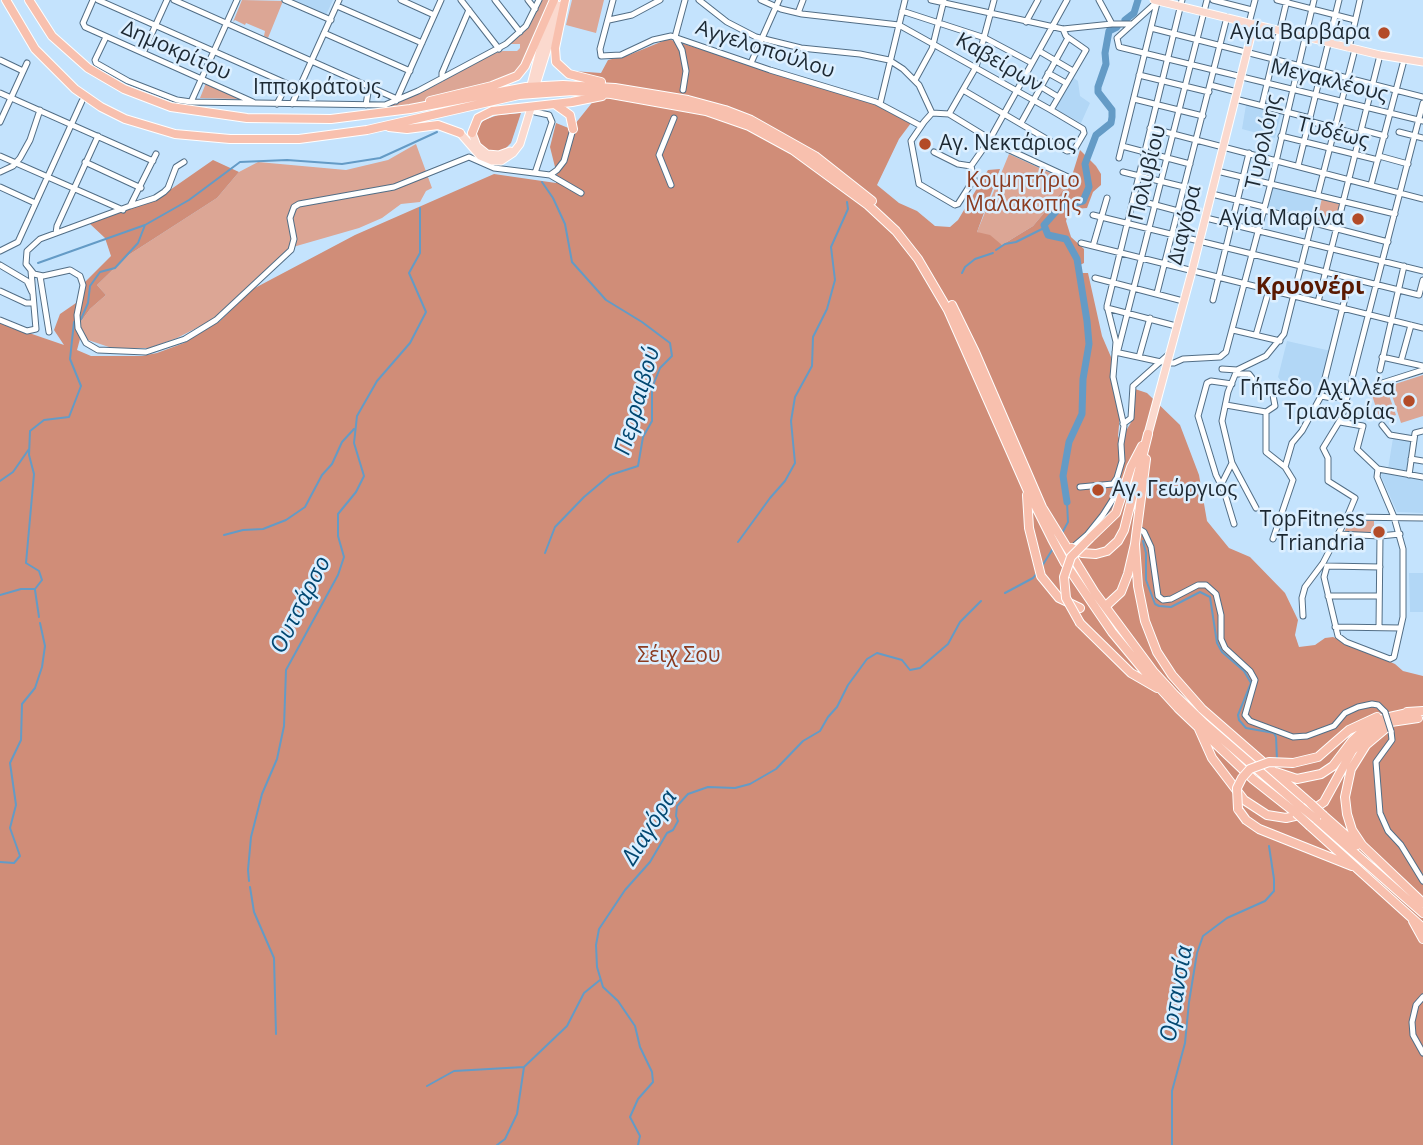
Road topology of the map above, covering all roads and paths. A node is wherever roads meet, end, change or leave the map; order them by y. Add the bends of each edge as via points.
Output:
1 (6, 0) edge
2 (29, 0) edge
3 (95, 0) edge
4 (167, 0) edge
5 (174, 0) edge
6 (237, 0) edge
7 (285, 0) edge
8 (401, 0) edge
9 (441, 0) edge
10 (461, 0) edge
11 (495, 0) edge
12 (528, 0) edge
13 (539, 0) edge
14 (556, 0) edge
15 (564, 0) edge
16 (613, 0) edge
17 (660, 0) edge
18 (685, 0) edge
19 (699, 0) edge
20 (761, 0) edge
21 (779, 0) edge
22 (803, 0) edge
23 (905, 0) edge
24 (930, 0) edge
25 (994, 0) edge
26 (1038, 0) edge
27 (1067, 0) edge
28 (1099, 0) edge
29 (1156, 0) edge
30 (1207, 0) edge
31 (1213, 0) edge
32 (1255, 0) edge
33 (1277, 0) edge
34 (1314, 0) edge
35 (1339, 0) edge
36 (1360, 0) edge
37 (1287, 1) edge
38 (944, 2) edge
39 (1228, 2) edge
40 (338, 3) edge
41 (1181, 3) edge
42 (776, 7) junction
43 (535, 9) junction
44 (1312, 9) junction
45 (469, 10) junction
46 (1252, 10) junction
47 (902, 11) junction
48 (1204, 12) junction
49 (798, 13) junction
50 (991, 13) junction
51 (434, 15) junction
52 (1335, 15) junction
53 (1227, 17) junction
54 (331, 20) junction
55 (609, 20) junction
56 (1355, 20) junction
57 (1026, 22) junction
58 (939, 23) junction
59 (1251, 23) junction
60 (227, 24) junction
61 (1112, 24) junction
62 (1131, 24) junction
63 (899, 25) junction
64 (155, 26) junction
65 (1052, 27) junction
66 (1151, 28) junction
67 (1063, 29) junction
68 (1280, 30) junction
69 (520, 32) junction
70 (324, 33) junction
71 (1174, 34) junction
72 (106, 37) junction
73 (676, 37) junction
74 (1305, 37) junction
75 (762, 38) junction
76 (985, 38) junction
77 (1068, 38) junction
78 (1197, 40) junction
79 (422, 43) junction
80 (1328, 43) junction
81 (934, 44) junction
82 (1220, 46) junction
83 (1352, 48) junction
84 (499, 49) junction
85 (1039, 51) junction
86 (215, 52) junction
87 (1247, 52) junction
88 (143, 53) junction
89 (1144, 53) junction
90 (1380, 55) junction
91 (449, 58) junction
92 (1168, 58) junction
93 (1273, 59) junction
94 (0, 60) edge
95 (1056, 60) junction
96 (1404, 60) junction
97 (312, 61) junction
98 (891, 61) junction
99 (1423, 62) edge
100 (27, 63) dead end
101 (751, 63) junction
102 (1032, 63) junction
103 (1191, 64) junction
104 (1298, 65) junction
105 (976, 67) junction
106 (1215, 69) junction
107 (457, 70) junction
108 (23, 71) junction
109 (410, 71) junction
110 (1073, 71) junction
111 (1321, 71) junction
112 (1048, 73) junction
113 (1139, 75) junction
114 (1241, 75) junction
115 (1025, 77) junction
116 (1348, 77) junction
117 (442, 78) junction
118 (203, 79) junction
119 (915, 80) junction
120 (1162, 81) junction
121 (1267, 82) junction
122 (405, 83) junction
123 (1066, 83) junction
124 (287, 84) junction
125 (1373, 84) junction
126 (1210, 85) junction
127 (369, 86) junction
128 (1041, 86) junction
129 (1185, 87) junction
130 (1292, 88) junction
131 (299, 89) junction
132 (631, 90) junction
133 (683, 90) dead end
134 (962, 90) junction
135 (1016, 90) junction
136 (1397, 90) junction
137 (418, 91) junction
138 (1209, 92) junction
139 (0, 93) edge
140 (611, 94) junction
141 (1316, 94) junction
142 (1236, 95) junction
143 (1058, 97) junction
144 (1423, 97) edge
145 (12, 98) junction
146 (1134, 99) junction
147 (397, 100) junction
148 (1034, 100) junction
149 (82, 101) dead end
150 (1342, 101) junction
151 (191, 102) junction
152 (549, 103) junction
153 (1423, 103) edge
154 (257, 104) junction
155 (277, 104) junction
156 (292, 104) junction
157 (880, 104) junction
158 (1157, 104) junction
159 (366, 105) junction
160 (1262, 105) junction
161 (1367, 107) junction
162 (528, 108) junction
163 (410, 109) junction
164 (40, 110) junction
165 (1051, 110) junction
166 (1180, 110) junction
167 (1287, 112) junction
168 (932, 113) junction
169 (1004, 113) junction
170 (1391, 113) junction
171 (949, 114) junction
172 (1203, 116) junction
173 (674, 118) dead end
174 (1309, 119) junction
175 (1421, 121) edge
176 (0, 122) edge
177 (1021, 123) junction
178 (72, 124) junction
179 (921, 126) junction
180 (382, 127) junction
181 (1150, 128) junction
182 (1335, 128) junction
183 (573, 129) joint
184 (1361, 132) junction
185 (1399, 132) dead end
186 (460, 133) joint
187 (472, 133) joint
188 (1174, 134) junction
189 (97, 135) junction
190 (1281, 136) junction
191 (1385, 136) junction
192 (1415, 136) junction
193 (1423, 138) edge
194 (990, 139) junction
195 (1196, 140) junction
196 (1304, 142) junction
197 (1122, 146) junction
198 (1223, 147) junction
199 (1329, 150) junction
200 (934, 152) dead end
201 (1144, 152) junction
202 (1249, 153) junction
203 (156, 154) dead end
204 (472, 154) junction
205 (1355, 155) junction
206 (0, 156) edge
207 (1119, 158) dead end
208 (1168, 158) junction
209 (1379, 158) junction
210 (1275, 160) junction
211 (153, 161) junction
212 (85, 162) junction
213 (184, 162) dead end
214 (1190, 163) junction
215 (16, 164) junction
216 (1408, 164) junction
217 (971, 166) junction
218 (1298, 166) junction
219 (1217, 171) junction
220 (0, 172) edge
221 (1123, 172) dead end
222 (535, 173) junction
223 (1324, 173) junction
224 (550, 175) junction
225 (48, 176) junction
226 (1138, 176) junction
227 (1068, 177) dead end
228 (1243, 177) junction
229 (1349, 180) junction
230 (1162, 182) junction
231 (1271, 183) junction
232 (671, 185) dead end
233 (1371, 186) junction
234 (0, 187) edge
235 (1184, 187) junction
236 (74, 188) junction
237 (141, 188) junction
238 (581, 193) dead end
239 (1400, 193) junction
240 (1212, 194) junction
241 (1318, 194) junction
242 (1107, 198) dead end
243 (1133, 199) junction
244 (1423, 199) edge
245 (1238, 200) junction
246 (1344, 201) junction
247 (35, 203) junction
248 (1156, 205) junction
249 (130, 206) junction
250 (1264, 209) junction
251 (123, 210) junction
252 (1178, 211) junction
253 (1395, 214) junction
254 (1093, 215) dead end
255 (1101, 217) junction
256 (1206, 218) junction
257 (1312, 222) junction
258 (1127, 223) junction
259 (1231, 224) junction
260 (1150, 229) junction
261 (1337, 229) junction
262 (1258, 231) junction
263 (56, 233) junction
264 (1172, 235) junction
265 (1200, 241) junction
266 (1388, 242) junction
267 (1082, 243) dead end
268 (1307, 243) junction
269 (1093, 246) junction
270 (9, 248) junction
271 (1226, 248) junction
272 (1332, 249) junction
273 (0, 251) edge
274 (1119, 253) junction
275 (1252, 254) junction
276 (0, 259) edge
277 (1143, 259) junction
278 (1383, 261) junction
279 (1165, 264) junction
280 (0, 265) edge
281 (1301, 266) junction
282 (1404, 266) junction
283 (31, 271) junction
284 (1192, 271) junction
285 (1423, 271) edge
286 (1326, 272) junction
287 (40, 276) junction
288 (1095, 278) dead end
289 (1219, 278) junction
290 (1350, 278) junction
291 (1112, 281) junction
292 (1423, 281) edge
293 (1245, 284) junction
294 (1377, 285) junction
295 (1135, 287) junction
296 (0, 290) edge
297 (1269, 290) junction
298 (1398, 290) junction
299 (1157, 293) junction
300 (33, 295) junction
301 (1294, 296) junction
302 (1213, 300) dead end
303 (1183, 301) junction
304 (1318, 302) junction
305 (33, 303) junction
306 (1107, 308) junction
307 (1343, 308) junction
308 (1128, 313) junction
309 (1369, 314) junction
310 (1150, 318) junction
311 (0, 320) edge
312 (1391, 320) junction
313 (1411, 325) junction
314 (1176, 326) junction
315 (1423, 328) edge
316 (1233, 330) junction
317 (50, 332) dead end
318 (1256, 335) junction
319 (1279, 341) junction
320 (1116, 352) junction
321 (1139, 357) junction
322 (1382, 357) junction
323 (1401, 361) junction
324 (1164, 362) junction
325 (1423, 368) edge
326 (1222, 369) dead end
327 (1380, 370) dead end
328 (1236, 372) junction
329 (1232, 384) junction
330 (1376, 385) dead end
331 (1348, 394) junction
332 (1321, 396) junction
333 (1226, 405) junction
334 (1266, 412) junction
335 (1340, 422) junction
336 (1123, 424) junction
337 (1382, 425) dead end
338 (1420, 431) edge
339 (1149, 434) junction
340 (1414, 442) junction
341 (1145, 445) junction
342 (1423, 446) edge
343 (1411, 459) junction
344 (1423, 461) edge
345 (1232, 463) junction
346 (1285, 467) junction
347 (1378, 469) junction
348 (1409, 474) junction
349 (1423, 477) edge
350 (1116, 480) junction
351 (1221, 486) junction
352 (1080, 487) dead end
353 (1027, 489) junction
354 (1256, 508) dead end
355 (1348, 517) junction
356 (1394, 517) junction
357 (1423, 518) edge
358 (1234, 523) dead end
359 (1137, 528) junction
360 (1056, 533) junction
361 (1338, 534) junction
362 (1400, 534) junction
363 (1380, 536) junction
364 (1273, 539) dead end
365 (1135, 544) junction
366 (1066, 548) junction
367 (1380, 567) junction
368 (1328, 596) junction
369 (1379, 596) junction
370 (1107, 605) dead end
371 (1080, 608) dead end
372 (1303, 616) dead end
373 (1335, 627) junction
374 (1379, 627) junction
375 (1400, 628) junction
376 (1145, 658) junction
377 (1160, 689) junction
378 (1186, 693) junction
379 (1419, 715) edge
380 (1198, 727) junction
381 (1269, 768) junction
382 (1298, 810) junction
383 (1317, 820) junction
384 (1374, 857) junction
385 (1359, 869) junction
386 (1423, 881) edge
387 (1423, 903) edge
388 (1423, 913) edge
389 (1410, 916) junction
390 (1423, 928) edge
391 (1423, 939) edge
392 (1423, 997) edge
393 (1423, 1054) edge

1 - 180 highway via 30,43 57,74 101,107 143,126 191,136 269,140
2 - 163 highway via 52,36 88,68 124,89 170,107 235,117 305,119
3 - 64 street
3 - 72 street, Δημοκρίτου via 83,25
4 - 64 street
5 - 60 street
6 - 60 street
7 - 54 street
8 - 51 street
9 - 51 street
10 - 45 street
11 - 69 street
12 - 43 street
13 - 43 street, Ιπποκράτους
14 - 15 main road via 534,85
14 - 163 highway via 517,76
15 - 132 highway via 554,50 557,64 569,74
16 - 55 street
17 - 55 street via 632,15
18 - 73 street
19 - 75 street via 733,26
20 - 42 street
21 - 42 street
22 - 49 street
23 - 47 street
24 - 38 street
25 - 50 street
26 - 57 street
27 - 65 street
28 - 61 street
29 - 41 main road
29 - 62 street
29 - 66 street
30 - 48 street, Πολυβίου
31 - 39 street
32 - 46 street, Διαγόρα
33 - 37 street
34 - 44 street, Τυρολόης
35 - 52 street
36 - 56 street
37 - 44 street
37 - 68 street
38 - 50 street
38 - 58 street
39 - 46 street
40 - 54 street
40 - 79 street
41 - 48 main road
41 - 71 street
42 - 49 street
42 - 75 street
43 - 69 street, Ιπποκράτους
44 - 52 street
44 - 74 street, Τυρολόης
45 - 84 street
45 - 91 street
46 - 59 street, Διαγόρα
47 - 58 street
47 - 63 street
48 - 53 main road
48 - 78 street, Πολυβίου
49 - 63 street
50 - 57 street
50 - 76 street
51 - 79 street
52 - 56 street
52 - 80 street
53 - 59 main road
53 - 82 street
54 - 70 street
55 - 73 street, Αγγελοπούλου via 599,53 602,57
56 - 83 street
57 - 65 street
58 - 76 street
58 - 81 street
59 - 68 main road
59 - 87 main road, Διαγόρα
60 - 86 street
60 - 97 street
61 - 62 street
61 - 67 street
62 - 89 street, Μεγακλέους via 1117,38 1117,45
63 - 81 street, Καβείρων
63 - 98 street
64 - 86 street
64 - 88 street
65 - 67 street
65 - 85 street
66 - 71 street
66 - 89 street
67 - 77 street
68 - 74 main road
68 - 93 street
69 - 84 street, Ιπποκράτους
70 - 97 street
70 - 109 street
71 - 78 street
71 - 92 street
72 - 88 street, Δημοκρίτου
72 - 151 street, Ιπποκράτους via 96,64 150,91
73 - 101 street, Αγγελοπούλου
73 - 133 street via 686,71
74 - 80 main road
74 - 104 street, Τυρολόης
75 - 98 street
75 - 101 street
76 - 102 street
76 - 105 street
77 - 95 street
77 - 110 street via 1086,49
78 - 82 street
78 - 103 street, Πολυβίου
79 - 109 street
80 - 83 main road
80 - 111 street
81 - 105 street, Καβείρων
81 - 119 street
82 - 87 street
82 - 106 street
83 - 90 main road
83 - 116 street
84 - 107 street, Ιπποκράτους
85 - 95 street
85 - 102 street
86 - 118 street
86 - 124 street
87 - 93 street
87 - 114 main road, Διαγόρα
88 - 118 street, Δημοκρίτου
89 - 92 street, Μεγακλέους
89 - 113 street
90 - 96 main road
90 - 125 street
91 - 107 street
91 - 117 street
92 - 103 street, Μεγακλέους
92 - 120 street
93 - 104 street
93 - 121 street
94 - 108 street
95 - 110 street
95 - 112 street
96 - 99 main road
96 - 136 street
97 - 127 street
97 - 131 street
98 - 119 street
98 - 157 street
100 - 108 street
101 - 157 street, Αγγελοπούλου
102 - 115 street
103 - 106 street, Μεγακλέους
103 - 129 street, Πολυβίου
104 - 111 street
104 - 130 street, Τυρολόης
105 - 134 street
105 - 135 street, Καβείρων
106 - 114 street, Μεγακλέους
106 - 126 street
107 - 117 street, Ιπποκράτους
108 - 145 street
109 - 122 street
110 - 123 street
111 - 116 street
111 - 141 street
112 - 123 street
112 - 128 street
113 - 120 street
113 - 146 street
114 - 121 street, Μεγακλέους
114 - 142 main road, Διαγόρα
115 - 128 street
115 - 135 street
116 - 125 street
116 - 150 street
117 - 137 street, Ιπποκράτους
118 - 151 street
118 - 154 street, Δημοκρίτου
119 - 168 street
120 - 129 street
120 - 158 street
121 - 130 street, Μεγακλέους
121 - 160 street
122 - 137 street via 407,90
122 - 147 street
123 - 143 street
124 - 131 street
124 - 155 street
125 - 136 street
125 - 161 street
126 - 138 street
126 - 142 street
127 - 147 street
127 - 159 street
128 - 143 street
128 - 148 street
129 - 138 street
129 - 166 street, Πολυβίου
130 - 141 street, Μεγακλέους
130 - 167 street, Τυρολόης
131 - 156 street
132 - 163 highway via 539,86
132 - 360 highway via 702,104 751,120 804,149 861,191 901,230 931,269 967,335
134 - 169 street
134 - 171 street
135 - 148 street, Καβείρων
135 - 169 street
136 - 144 street
136 - 170 street
137 - 147 street, Ιπποκράτους
138 - 172 street
139 - 145 street
140 - 152 highway
140 - 180 highway via 519,95
140 - 353 highway via 696,109 749,126 793,149 868,205 910,248 942,298
141 - 150 street, Μεγακλέους
141 - 174 street
142 - 160 street
142 - 198 main road, Διαγόρα
143 - 165 street
145 - 164 street
145 - 176 street
146 - 158 street
146 - 197 street
147 - 159 street, Ιπποκράτους
148 - 165 street, Καβείρων
148 - 177 street
149 - 178 street
150 - 161 street, Μεγακλέους
150 - 182 street
151 - 154 street, Ιπποκράτους
152 - 183 highway via 569,113
152 - 187 highway via 485,113
153 - 175 street
154 - 155 street, Ιπποκράτους
155 - 156 street, Ιπποκράτους
156 - 159 street, Ιπποκράτους
157 - 179 street, Αγγελοπούλου
158 - 166 street
158 - 181 street
160 - 167 street
161 - 170 street, Μεγακλέους
161 - 184 street
162 - 187 main road via 518,139 505,154 480,151
162 - 204 main road via 520,144 509,157 492,161
162 - 222 street via 549,115 552,122
164 - 178 street
164 - 215 street
165 - 177 street, Καβείρων via 1083,129 1074,149 1067,151
166 - 172 street
166 - 188 street, Πολυβίου
167 - 174 street
167 - 190 street, Τυρολόης
168 - 171 street
168 - 179 street
169 - 177 street
169 - 194 street
170 - 175 street, Μεγακλέους
170 - 191 street
171 - 194 street
172 - 195 street
173 - 232 street via 659,155
174 - 182 street
174 - 196 street
175 - 192 street
178 - 189 street
178 - 225 street
179 - 217 street via 911,143 919,184 958,204 974,179
180 - 186 highway via 438,125
181 - 188 street
181 - 201 street
182 - 184 street
182 - 199 street
183 - 224 street via 564,161
184 - 191 street
184 - 205 street
185 - 192 street
186 - 204 main road
188 - 195 street
188 - 208 street, Πολυβίου
189 - 211 street
189 - 212 street
190 - 196 street, Τυδέως
190 - 210 street, Τυρολόης
191 - 209 street
192 - 193 street
192 - 216 street
194 - 217 street
194 - 227 street
195 - 198 street
195 - 214 street
196 - 199 street, Τυδέως
196 - 218 street
197 - 201 street
197 - 207 street
198 - 202 street
198 - 219 main road, Διαγόρα
199 - 205 street, Τυδέως
199 - 223 street
200 - 217 street
201 - 208 street
201 - 226 street
202 - 210 street
202 - 228 street
203 - 211 street
204 - 222 street via 494,168
204 - 287 street via 394,187 296,205 290,218 294,242 287,254 216,320 156,350 116,352 90,346 77,326 83,285 80,276 65,270
205 - 209 street, Τυδέως
205 - 229 street
206 - 215 street
208 - 214 street
208 - 230 street, Πολυβίου
209 - 216 street, Τυδέως
209 - 233 street
210 - 218 street
210 - 231 street, Τυρολόης
211 - 237 street
212 - 236 street
212 - 237 street
213 - 249 street via 176,167 164,192
214 - 235 street
215 - 220 street
215 - 225 street
216 - 239 street
218 - 223 street
219 - 228 street
219 - 240 main road, Διαγόρα
221 - 226 street
222 - 224 street
223 - 229 street
223 - 241 street
224 - 238 street
225 - 236 street
225 - 247 street
226 - 230 street
226 - 243 street
228 - 231 street
228 - 245 street
229 - 233 street
229 - 246 street
230 - 235 street
230 - 248 street, Πολυβίου
231 - 241 street
231 - 250 street, Τυρολόης
233 - 239 street
234 - 247 street
235 - 252 street
236 - 251 street
236 - 263 street
237 - 249 street
239 - 244 street
239 - 253 street
240 - 245 street
240 - 256 main road, Διαγόρα
241 - 246 street
242 - 255 street
243 - 248 street
243 - 258 street
245 - 250 street
245 - 259 street
246 - 253 street
246 - 261 street
247 - 270 street via 18,242
248 - 252 street
248 - 260 street, Πολυβίου
249 - 251 street
250 - 257 street
250 - 262 street, Τυρολόης
251 - 263 street
252 - 264 street
253 - 266 street
254 - 255 street
255 - 258 street
255 - 269 street
256 - 259 street
256 - 265 main road, Διαγόρα
257 - 261 street
257 - 268 street
258 - 260 street
258 - 274 street
259 - 262 street
259 - 271 street
260 - 264 street
260 - 277 street, Πολυβίου
261 - 266 street
261 - 272 street
262 - 268 street
262 - 275 street, Τυρολόης
263 - 283 street via 29,247 25,260
264 - 265 street
264 - 279 street
265 - 271 street
265 - 284 main road, Διαγόρα
266 - 278 street
267 - 269 street
268 - 272 street
268 - 281 street
269 - 274 street
270 - 273 street
270 - 276 street
271 - 275 street
271 - 289 street
272 - 278 street
272 - 286 street
274 - 277 street
274 - 291 street
275 - 281 street
275 - 293 street, Τυρολόης
277 - 279 street
277 - 295 street, Πολυβίου
278 - 282 street
278 - 294 street
279 - 284 street
279 - 299 street
280 - 300 street via 27,281
281 - 286 street
281 - 301 street
282 - 285 street
282 - 298 street
283 - 287 street
283 - 300 street
284 - 289 street
284 - 303 main road, Διαγόρα
286 - 290 street
286 - 304 street
287 - 317 street
288 - 291 street
289 - 293 street
289 - 302 street
290 - 294 street
290 - 307 street
291 - 295 street
291 - 306 street
292 - 298 street via 1419,295
293 - 297 street
293 - 316 street, Τυρολόης
294 - 298 street
294 - 309 street
295 - 299 street
295 - 308 street, Πολυβίου
296 - 305 street
297 - 301 street
297 - 318 street
298 - 312 street
299 - 303 street
300 - 305 street
301 - 304 street
301 - 319 street
303 - 314 main road, Διαγόρα
304 - 307 street
305 - 311 street via 37,326 33,332
306 - 308 street
306 - 320 street
307 - 309 street
307 - 332 street
308 - 310 street
308 - 320 street, Πολυβίου
309 - 312 street
309 - 331 street
310 - 314 street
310 - 321 street
312 - 313 street
312 - 322 street
313 - 315 street
313 - 323 street
314 - 324 main road, Διαγόρα
316 - 318 street
316 - 324 street, Τυρολόης via 1221,356
318 - 319 street
319 - 328 street via 1266,356
320 - 321 street
320 - 336 street via 1113,380
321 - 324 street
322 - 323 street
322 - 327 street
323 - 325 street
324 - 336 street via 1133,386 1130,418
324 - 339 main road, Διαγόρα
325 - 330 street
326 - 328 street
328 - 329 street
328 - 334 street via 1250,374 1273,395 1275,406
329 - 333 street
329 - 351 street via 1209,382 1198,413
331 - 332 street
331 - 335 street
332 - 346 street via 1293,442
333 - 334 street
333 - 345 street via 1222,424
334 - 346 street via 1266,453
335 - 347 street via 1363,426 1357,449
335 - 355 street via 1323,448 1328,457 1328,481 1355,498
336 - 350 street via 1123,458
337 - 340 street via 1390,435
338 - 340 street
339 - 341 highway
339 - 359 highway
340 - 342 street
340 - 343 street
341 - 366 highway via 1118,541 1096,554
341 - 377 highway, bridge via 1131,467 1116,513 1071,557 1064,577 1066,598 1080,623 1131,673
343 - 344 street
343 - 348 street
345 - 351 street
345 - 354 street
346 - 364 street via 1293,482
347 - 348 street
347 - 356 street
348 - 349 street
350 - 352 street via 1109,485
350 - 366 street via 1117,493 1103,515 1087,535
351 - 358 street
353 - 360 highway
353 - 371 highway via 1029,528 1041,576 1059,598
355 - 356 street
355 - 361 street
356 - 357 street
356 - 362 street
359 - 365 highway
359 - 386 street, bridge via 1151,547 1158,596 1171,599 1198,585 1206,585 1216,594 1225,648 1255,680 1245,715 1250,721 1300,737 1334,726 1358,707 1378,705 1385,712 1392,740 1376,762 1380,813
360 - 366 highway
361 - 363 street
361 - 372 street via 1304,590
362 - 363 street
362 - 375 street
363 - 367 street
365 - 370 highway via 1124,585
365 - 378 highway via 1147,628
366 - 376 highway
366 - 377 highway via 1112,632
367 - 368 street via 1326,567
367 - 369 street
368 - 369 street
368 - 373 street
369 - 374 street
373 - 374 street
373 - 375 street via 1343,640 1388,658 1392,658
374 - 375 street
376 - 378 highway
376 - 382 highway via 1183,703
377 - 380 highway
378 - 381 highway
379 - 380 highway via 1372,731 1352,751 1324,802 1308,813 1286,818 1268,815 1244,800 1212,758
379 - 381 highway via 1385,718 1370,725 1333,766 1317,776 1293,778
379 - 384 highway via 1378,734 1358,756 1349,776 1345,801 1349,823
379 - 385 highway, bridge via 1390,713 1366,720 1318,757 1269,762 1250,769 1237,788 1238,809 1259,829
380 - 382 highway via 1253,779
381 - 383 highway, bridge via 1311,804
382 - 383 highway, bridge
383 - 384 highway
383 - 385 highway
383 - 388 highway
384 - 387 highway
385 - 389 highway
389 - 390 highway
389 - 391 highway
392 - 393 street via 1412,1022

